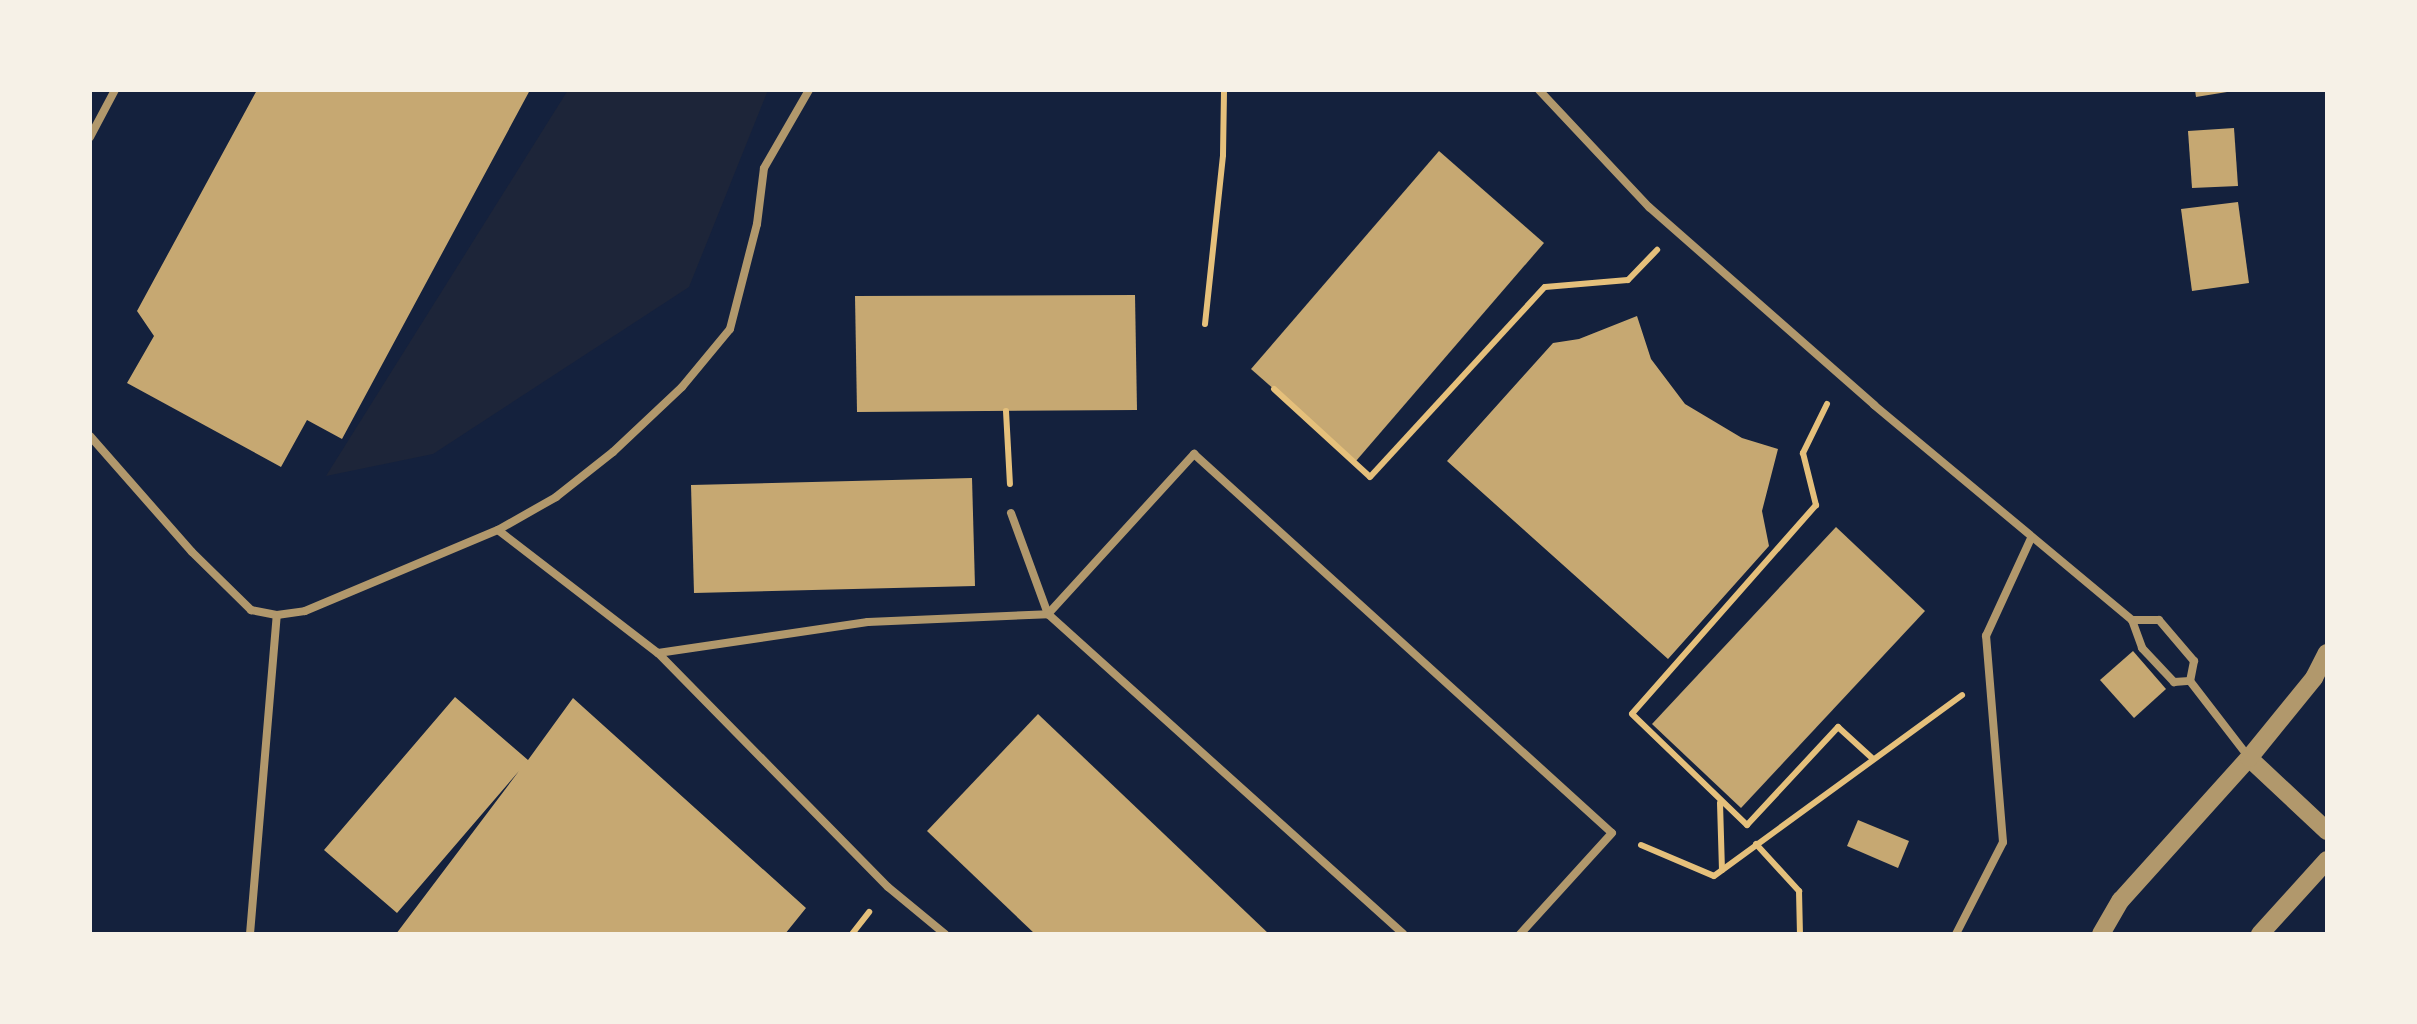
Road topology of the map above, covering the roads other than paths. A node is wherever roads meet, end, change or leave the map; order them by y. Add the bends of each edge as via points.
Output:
1 (115, 90) edge
2 (810, 90) edge
3 (1539, 90) edge
4 (90, 137) edge
5 (90, 436) edge
6 (1012, 513) road end
7 (498, 530) junction
8 (2031, 538) junction
9 (1048, 614) junction
10 (277, 616) junction
11 (2132, 620) junction
12 (658, 653) junction
13 (2327, 654) edge
14 (2190, 681) junction
15 (2249, 758) junction
16 (2327, 830) edge
17 (2327, 860) edge
18 (250, 934) edge
19 (945, 934) edge
20 (1403, 934) edge
21 (1520, 934) edge
22 (1956, 934) edge
23 (2101, 934) edge
24 (2260, 934) edge

1 - 4 lane
2 - 7 lane via 764,168 730,330 613,452
3 - 8 lane via 1649,207
5 - 10 lane via 250,610
6 - 9 lane
7 - 10 lane via 304,611
7 - 12 lane
8 - 11 lane
8 - 22 lane via 1986,636 2004,842
9 - 12 lane via 868,622
9 - 20 lane
9 - 21 lane via 1194,454 1612,833
10 - 18 lane
11 - 14 lane via 2142,648 2174,682
11 - 14 lane via 2160,620 2194,660
12 - 19 lane via 888,887
13 - 15 street
14 - 15 lane
15 - 16 street
15 - 23 street via 2120,900
17 - 24 street

